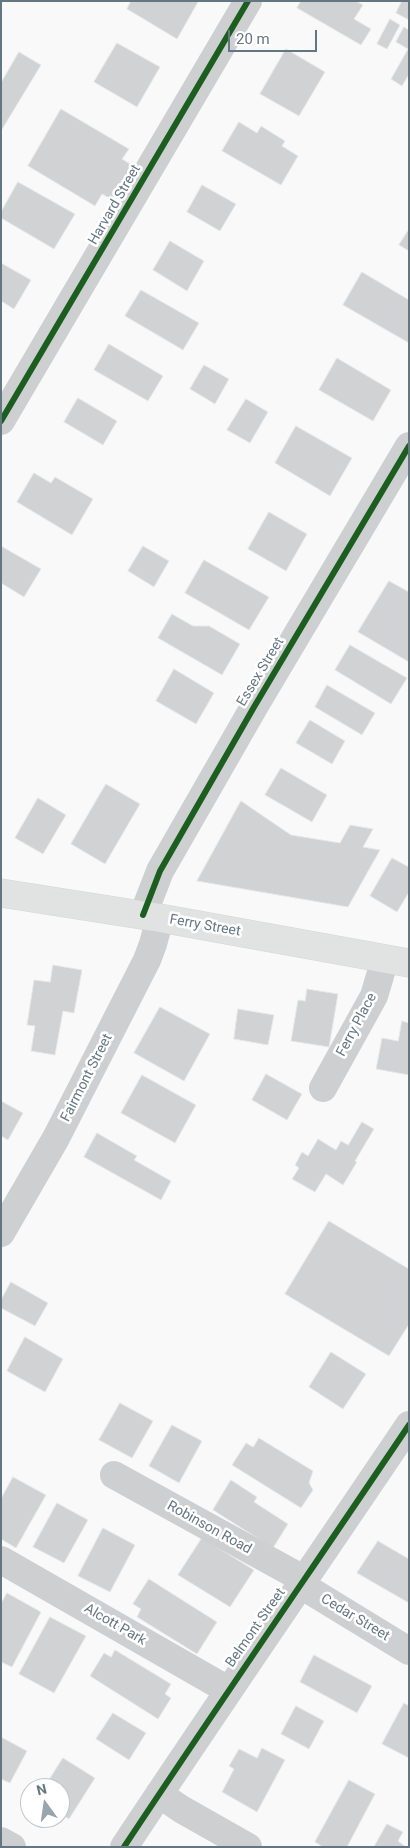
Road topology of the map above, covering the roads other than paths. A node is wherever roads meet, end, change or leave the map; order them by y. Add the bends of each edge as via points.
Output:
1 (248, 1) edge
2 (1, 421) edge
3 (409, 446) edge
4 (1, 893) edge
5 (152, 916) junction
6 (397, 961) edge
7 (323, 1088) dead end
8 (1, 1233) edge
9 (409, 1425) edge
10 (114, 1475) dead end
11 (1, 1560) edge
12 (303, 1583) junction
13 (409, 1651) edge
14 (228, 1690) junction
15 (159, 1794) junction
16 (1, 1840) edge
17 (12, 1847) edge
18 (124, 1847) edge
19 (248, 1847) edge

1 - 2 street, Harvard Street
3 - 5 street, Essex Street via 160,872
4 - 5 main road, Ferry Street
5 - 6 main road, Ferry Street
5 - 8 street, Fairmont Street via 153,944 147,960 56,1138
6 - 7 street, Ferry Place
9 - 12 street, Belmont Street
10 - 12 street, Robinson Road
11 - 14 street, Alcott Park
12 - 13 street, Cedar Street
12 - 14 street, Belmont Street
14 - 15 street, Belmont Street
15 - 18 street, Belmont Street
15 - 19 street
16 - 17 street

